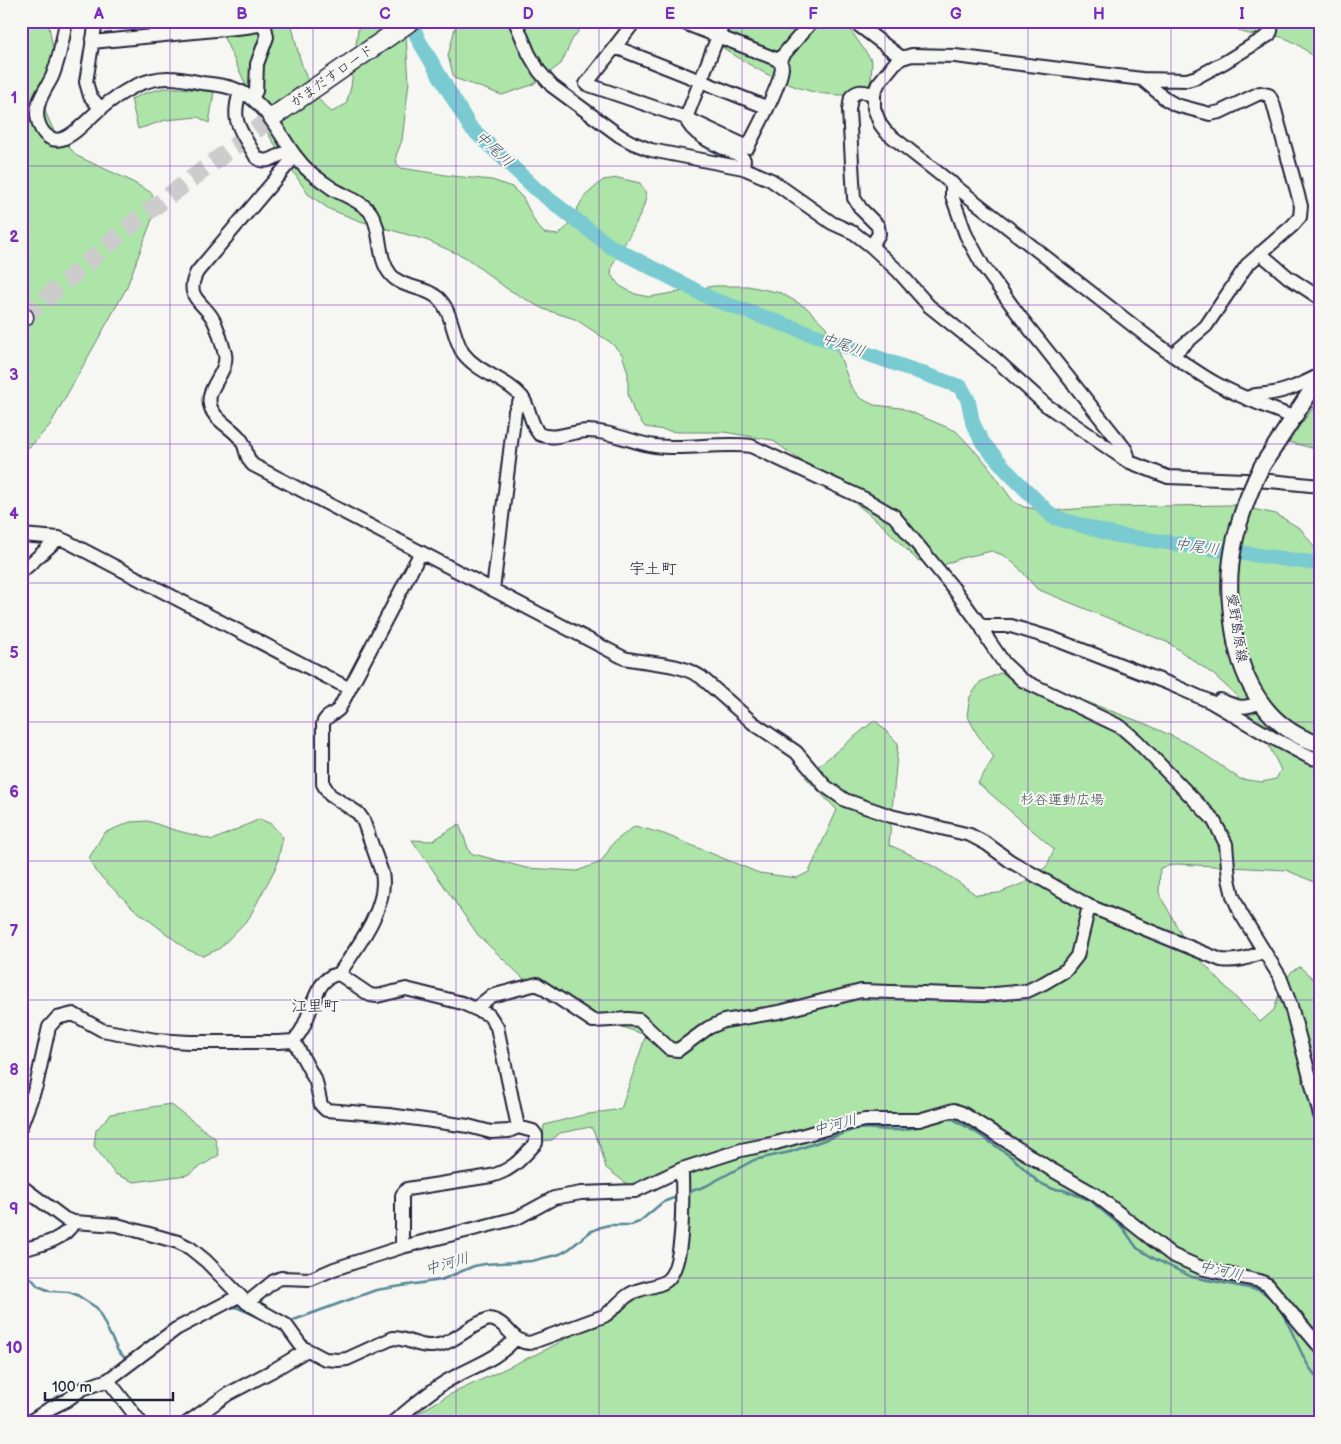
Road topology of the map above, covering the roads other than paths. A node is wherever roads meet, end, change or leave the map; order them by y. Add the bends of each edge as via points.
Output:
1 (66, 21) edge
2 (96, 21) edge
3 (411, 21) edge
4 (515, 21) edge
5 (635, 21) edge
6 (679, 21) edge
7 (724, 21) edge
8 (812, 21) edge
9 (853, 21) edge
10 (1272, 21) edge
11 (264, 22) edge
12 (718, 36) junction
13 (92, 42) junction
14 (615, 47) junction
15 (902, 58) junction
16 (779, 60) junction
17 (1142, 79) junction
18 (700, 81) junction
19 (874, 94) junction
20 (246, 95) junction
21 (101, 108) junction
22 (766, 108) junction
23 (277, 114) tunnel mouth
24 (686, 118) junction
25 (293, 154) junction
26 (743, 168) junction
27 (952, 183) junction
28 (871, 246) junction
29 (1260, 253) junction
30 (1320, 298) edge
31 (1172, 355) junction
32 (1320, 376) edge
33 (522, 397) junction
34 (1247, 399) junction
35 (1293, 418) junction
36 (1127, 461) junction
37 (1320, 486) edge
38 (21, 535) edge
39 (59, 538) junction
40 (421, 552) junction
41 (21, 572) edge
42 (493, 590) junction
43 (981, 626) junction
44 (1170, 684) junction
45 (348, 688) junction
46 (1260, 702) junction
47 (1320, 744) edge
48 (1320, 759) edge
49 (1089, 906) junction
50 (1264, 951) junction
51 (339, 974) junction
52 (475, 1009) junction
53 (294, 1041) junction
54 (1320, 1116) edge
55 (21, 1126) edge
56 (518, 1127) junction
57 (682, 1169) junction
58 (21, 1186) edge
59 (74, 1222) junction
60 (402, 1247) junction
61 (21, 1250) edge
62 (243, 1300) junction
63 (515, 1338) junction
64 (1320, 1347) edge
65 (307, 1350) junction
66 (108, 1380) junction
67 (28, 1423) edge
68 (141, 1423) edge
69 (187, 1423) edge
70 (392, 1423) edge

1 - 21 street via 52,76 38,105 39,124 46,136 60,140
2 - 13 street
3 - 23 highway, がまだすロード
4 - 26 street via 529,54 552,86 620,136 651,150
5 - 14 street
6 - 12 street
7 - 12 street
8 - 16 street
9 - 15 street
10 - 17 street via 1269,35 1197,77 1187,80
11 - 13 street via 246,28
11 - 20 street via 267,36 256,64 256,92
12 - 16 street
12 - 18 street
13 - 21 street via 86,82 90,96
14 - 18 street
14 - 24 street via 586,84
15 - 17 street via 912,55 955,56
15 - 19 street via 884,76
16 - 22 street via 782,68
17 - 29 street via 1166,100 1210,114 1260,92 1271,98 1301,212 1292,226
18 - 22 street
18 - 24 street
19 - 27 street via 874,108 886,132
19 - 28 street via 856,92 851,97 849,110 854,198 880,230
20 - 21 street via 213,84 160,78 131,88
20 - 25 street via 260,107
20 - 25 street via 236,105 236,118 256,157 266,161 284,152
22 - 24 street via 748,147
24 - 26 street via 696,133 741,156
25 - 33 street via 332,189 371,213 382,260 390,274 438,298 449,315 466,357
25 - 40 street via 193,278 193,291 215,322 225,356 209,396 211,409 241,439 253,465
26 - 28 street via 771,180
27 - 31 street
27 - 36 street via 952,196 966,235 982,266 1126,450
28 - 36 street via 930,306 1046,405
29 - 30 street
29 - 31 street via 1248,265 1206,326
31 - 34 street
32 - 34 street via 1289,390 1252,395
32 - 35 main road, 愛野島原線
33 - 42 street via 515,411
33 - 43 street via 534,428 546,437 587,431 604,432 654,446 751,446 866,499 894,516
34 - 35 street
35 - 46 main road, 愛野島原線, bridge via 1249,492 1232,559 1230,608 1236,644 1243,670
36 - 37 street via 1168,477
38 - 39 street
39 - 41 street
39 - 45 street
40 - 42 street
40 - 45 street
42 - 49 street via 624,658 667,664 701,676 752,723 796,752 825,786 845,800 891,816 970,835
43 - 44 street via 1011,626 1045,636
43 - 50 street via 996,654 1012,672 1022,680 1121,727 1213,819 1226,844 1233,896
44 - 46 street via 1177,681 1234,706 1249,707
44 - 48 street via 1211,702 1311,758
45 - 51 street via 339,709 323,724 323,784 330,794 363,820 384,881 377,908 366,931
46 - 47 main road, 愛野島原線 via 1283,726
49 - 50 street via 1221,960 1244,960
49 - 52 street via 1077,956 1066,970 1027,991 984,995 861,991 779,1012 724,1021 708,1028 678,1050 670,1049 639,1020 593,1021 537,984 491,996
50 - 54 street via 1280,977 1291,1006
51 - 52 street via 370,995 406,989
51 - 53 street via 326,979
52 - 56 street via 489,1015 497,1027
53 - 55 street via 156,1040 102,1030 73,1014 58,1018 49,1027 36,1086
53 - 56 street via 316,1082 321,1105 326,1110 398,1116 491,1132
56 - 60 street via 532,1131 537,1140 515,1166 504,1173 403,1192
57 - 60 street via 635,1191 582,1193 554,1198 517,1218
57 - 63 street via 678,1260 672,1276 634,1291 612,1311 588,1323 535,1342 525,1343
57 - 64 street via 839,1124 865,1120 919,1120 954,1110 1096,1194 1172,1255 1204,1269 1268,1285
58 - 59 street via 65,1219
59 - 61 street via 71,1228 51,1242
59 - 62 street via 117,1225 178,1242 206,1261
60 - 62 street via 311,1279 281,1278
62 - 65 street via 286,1326
62 - 66 street via 170,1334
63 - 65 street via 500,1322 489,1319 440,1345 424,1346 393,1338 353,1357 338,1360
63 - 70 street via 496,1356 447,1381
65 - 69 street via 228,1394
66 - 67 street via 82,1389
66 - 68 street

